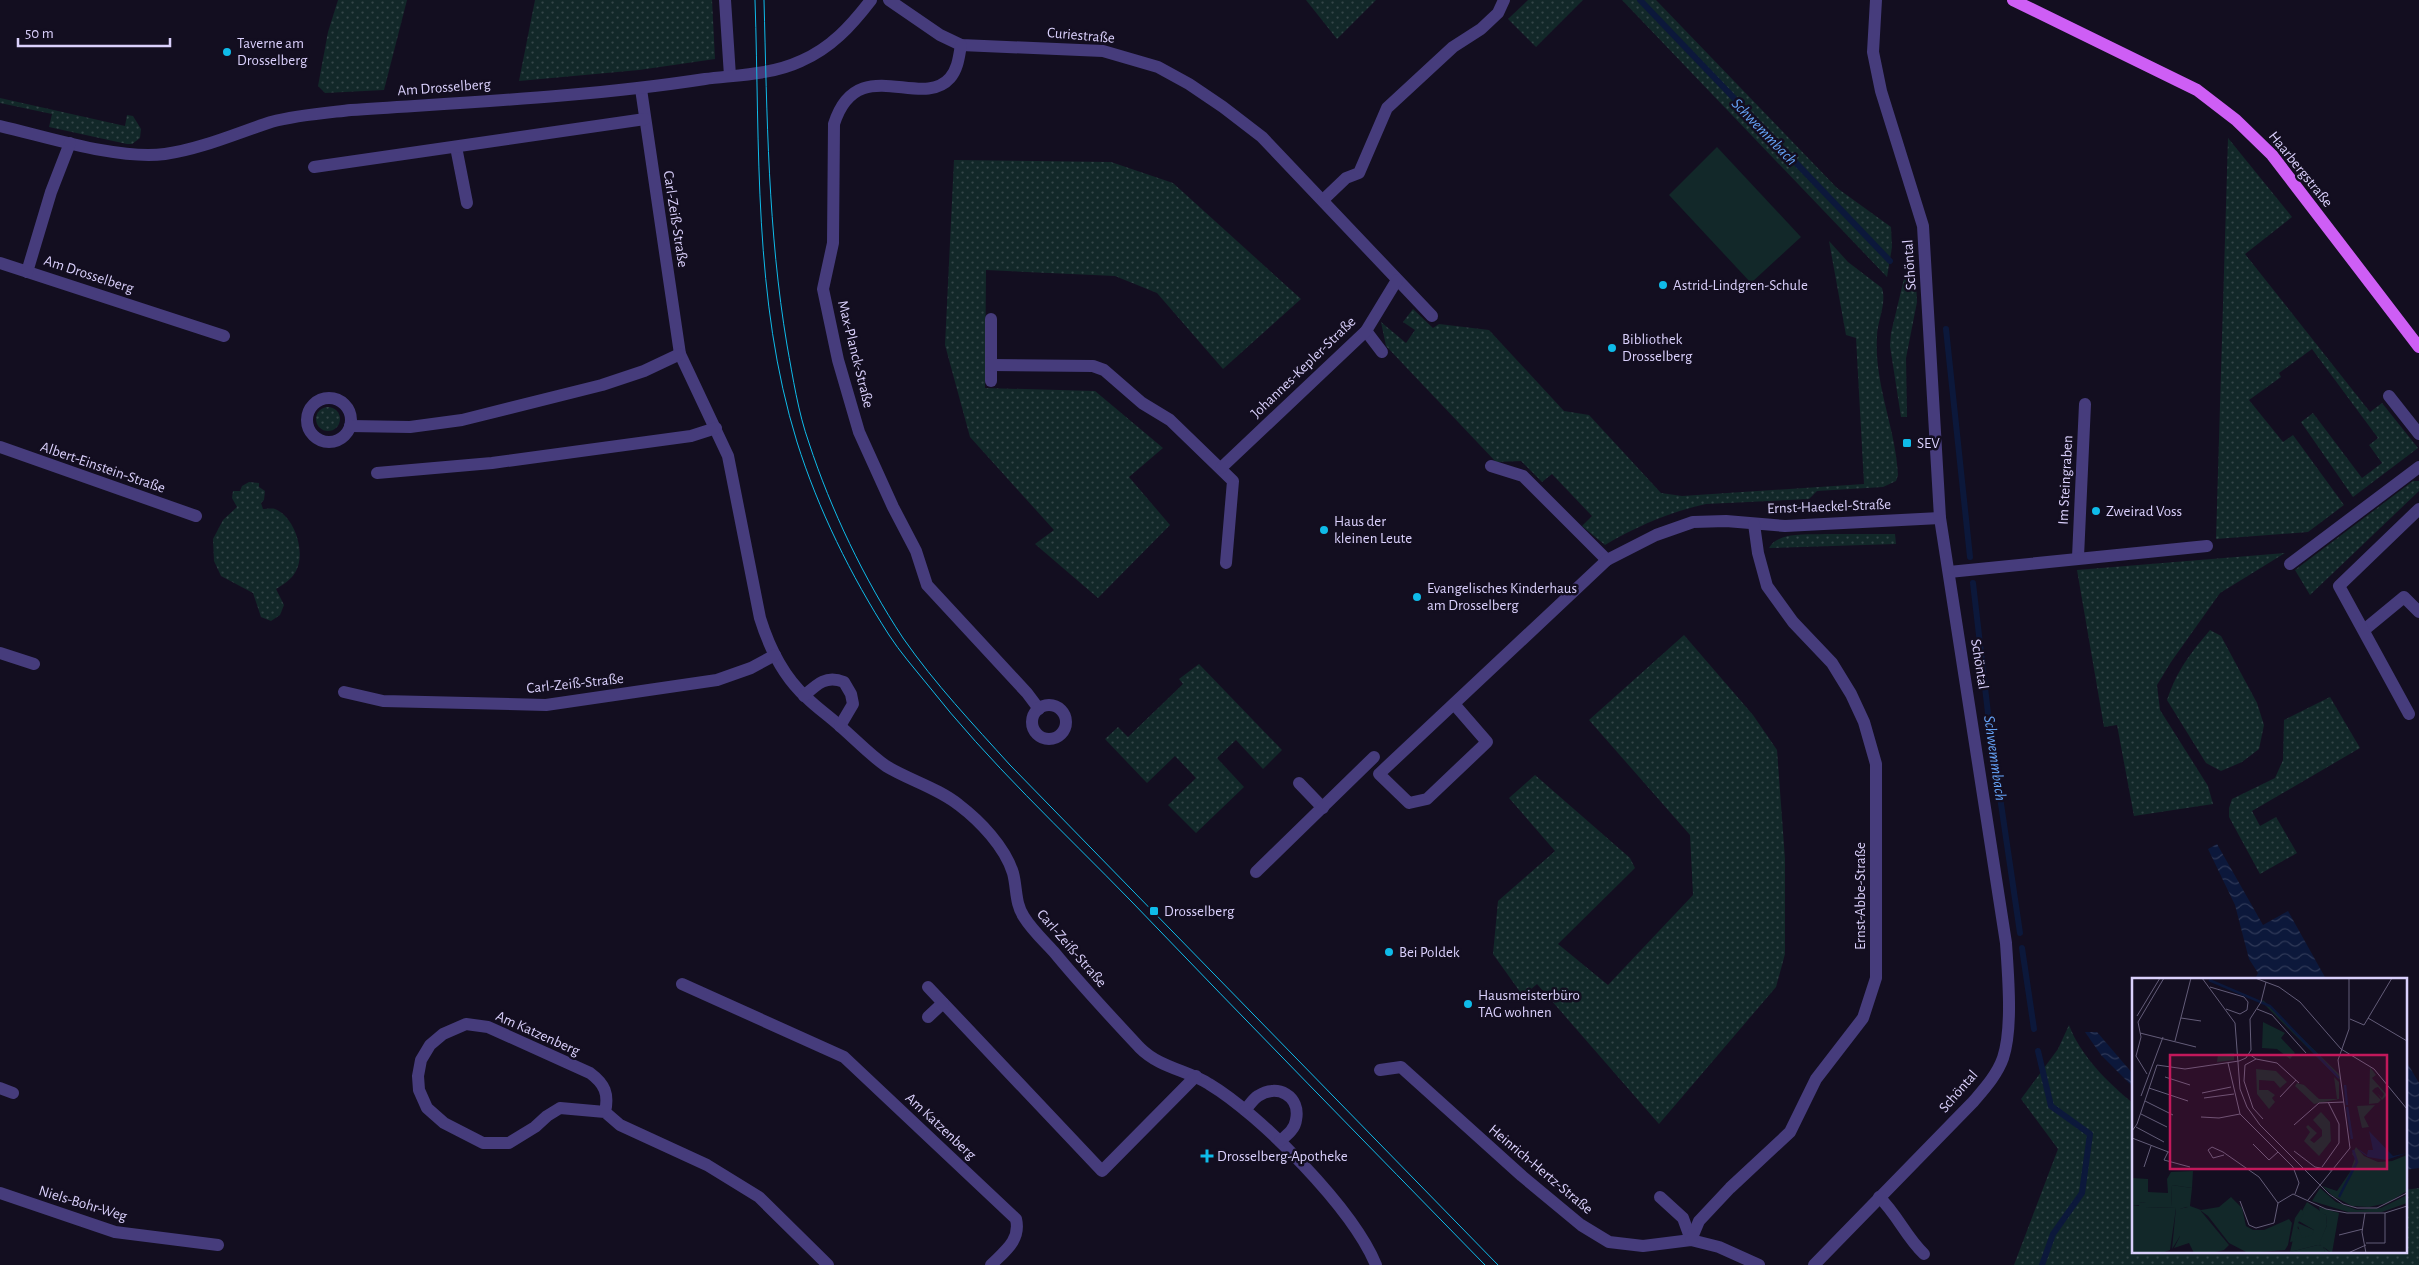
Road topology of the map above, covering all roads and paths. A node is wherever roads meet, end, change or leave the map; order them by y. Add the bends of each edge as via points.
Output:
1 (725, 0) edge
2 (871, 0) edge
3 (889, 0) edge
4 (1504, 0) edge
5 (1876, 0) edge
6 (2013, 0) edge
7 (961, 45) junction
8 (730, 76) junction
9 (641, 89) junction
10 (645, 119) junction
11 (0, 126) edge
12 (70, 143) junction
13 (456, 147) junction
14 (314, 167) dead end
15 (1323, 200) junction
16 (467, 203) dead end
17 (0, 263) edge
18 (27, 272) junction
19 (1397, 280) junction
20 (1432, 316) dead end
21 (991, 319) dead end
22 (1366, 331) junction
23 (224, 336) dead end
24 (2419, 347) edge
25 (1382, 352) dead end
26 (680, 354) junction
27 (991, 365) junction
28 (991, 380) dead end
29 (2389, 396) dead end
30 (2085, 404) dead end
31 (350, 426) dead end
32 (716, 428) junction
33 (2419, 434) edge
34 (0, 448) edge
35 (1491, 466) dead end
36 (2419, 466) edge
37 (1221, 468) junction
38 (377, 473) dead end
39 (2419, 509) edge
40 (196, 516) dead end
41 (1940, 518) junction
42 (1754, 524) junction
43 (2207, 546) dead end
44 (2078, 557) junction
45 (1607, 560) junction
46 (1226, 563) dead end
47 (2290, 564) dead end
48 (1949, 572) junction
49 (2419, 612) edge
50 (2364, 630) junction
51 (0, 653) edge
52 (775, 656) junction
53 (34, 664) dead end
54 (344, 692) dead end
55 (804, 696) junction
56 (1454, 704) junction
57 (1039, 709) dead end
58 (2409, 714) dead end
59 (840, 726) junction
60 (1374, 757) dead end
61 (1298, 783) dead end
62 (1323, 808) junction
63 (1256, 872) dead end
64 (682, 984) dead end
65 (928, 987) dead end
66 (943, 1003) junction
67 (928, 1017) dead end
68 (1380, 1070) dead end
69 (1196, 1076) junction
70 (0, 1088) edge
71 (13, 1093) dead end
72 (1245, 1110) junction
73 (605, 1112) junction
74 (1280, 1142) junction
75 (0, 1193) edge
76 (1660, 1197) dead end
77 (1878, 1197) junction
78 (1691, 1240) junction
79 (218, 1245) dead end
80 (1924, 1254) dead end
81 (828, 1265) edge
82 (991, 1265) edge
83 (1376, 1265) edge
84 (1759, 1265) edge
85 (1814, 1265) edge

1 - 8 street
2 - 8 street, Am Drosselberg via 834,42 800,62 766,72
3 - 7 street, Curiestraße via 940,35
4 - 15 street via 1498,13 1481,29 1453,47 1387,108 1359,173 1346,178
5 - 41 street, Schöntal via 1873,52 1881,91 1923,226
6 - 24 main road, Haarbergstraße via 2197,90 2236,120 2272,155
7 - 15 street, Curiestraße via 1103,51 1158,67 1223,106 1262,136
7 - 57 street, Max-Planck-Straße via 951,77 942,84 926,88 876,86 858,90 846,97 839,108 834,124 833,243 823,289 838,360 859,432 916,551 927,585
8 - 9 street, Am Drosselberg
9 - 10 street, Carl-Zeiß-Straße
9 - 12 street, Am Drosselberg via 306,116 273,122 165,154 125,153
10 - 13 street
10 - 26 street, Carl-Zeiß-Straße
11 - 12 street, Am Drosselberg
12 - 18 street via 51,192
13 - 14 street
13 - 16 street
15 - 19 street, Curiestraße
17 - 18 street, Am Drosselberg
18 - 23 street, Am Drosselberg
19 - 20 street, Curiestraße
19 - 22 street, Johannes-Kepler-Straße
21 - 27 street
22 - 25 street
22 - 37 street, Johannes-Kepler-Straße
26 - 31 street via 644,371 602,385 462,420 410,428
26 - 32 street, Carl-Zeiß-Straße
27 - 28 street
27 - 37 street via 1093,366 1104,370 1142,403 1170,420
29 - 33 street
30 - 44 street, Im Steingraben
32 - 38 street via 690,436 492,463
32 - 52 street, Carl-Zeiß-Straße via 728,456 760,618
34 - 40 street, Albert-Einstein-Straße
35 - 45 street via 1523,476
36 - 47 street
37 - 46 street via 1233,481
39 - 50 street via 2339,586
41 - 42 street, Ernst-Haeckel-Straße via 1785,526
41 - 48 street, Schöntal
42 - 45 street, Ernst-Haeckel-Straße via 1693,522 1656,535
42 - 78 street, Ernst-Abbe-Straße via 1767,586 1792,622 1832,663 1852,694 1876,764 1876,978 1863,1018 1816,1078 1790,1132 1699,1221
43 - 44 street
44 - 48 street
45 - 56 street, Ernst-Haeckel-Straße
48 - 77 street, Schöntal via 2006,943 2009,987 2007,1039 2003,1058 1989,1083
49 - 50 street via 2404,597
50 - 58 street
51 - 53 street
52 - 54 street, Carl-Zeiß-Straße via 717,680 546,705 383,701
52 - 55 street, Carl-Zeiß-Straße
55 - 59 street, Carl-Zeiß-Straße
55 - 59 street via 824,680 844,682 853,704
56 - 56 street, Ernst-Haeckel-Straße via 1379,774 1409,803 1427,799 1488,742
59 - 69 street, Carl-Zeiß-Straße via 887,766 959,804 993,838 1007,858 1023,916 1069,971 1143,1051 1176,1071
60 - 62 street
61 - 62 street
62 - 63 street
64 - 82 street, Am Katzenberg via 844,1057 1016,1219 1018,1230 1013,1244
65 - 66 street
66 - 67 street
66 - 69 street via 1102,1171
68 - 78 street, Heinrich-Hertz-Straße via 1401,1067 1522,1176 1581,1225 1609,1242 1643,1246
69 - 72 street, Carl-Zeiß-Straße
70 - 71 street
72 - 74 street, Carl-Zeiß-Straße
72 - 74 street via 1258,1096 1270,1090 1284,1092 1292,1098 1297,1110 1296,1120
73 - 73 street, Am Katzenberg via 606,1088 590,1073 488,1028 466,1024 443,1034 421,1060 419,1090 427,1108 444,1123 483,1143 509,1143 560,1108
73 - 81 street via 620,1125 707,1165 759,1197
74 - 83 street, Carl-Zeiß-Straße via 1340,1208 1369,1247
75 - 79 street, Niels-Bohr-Weg via 115,1232
76 - 78 street via 1683,1218
77 - 80 street
77 - 85 street, Schöntal
78 - 84 street, Heinrich-Hertz-Straße via 1719,1247

